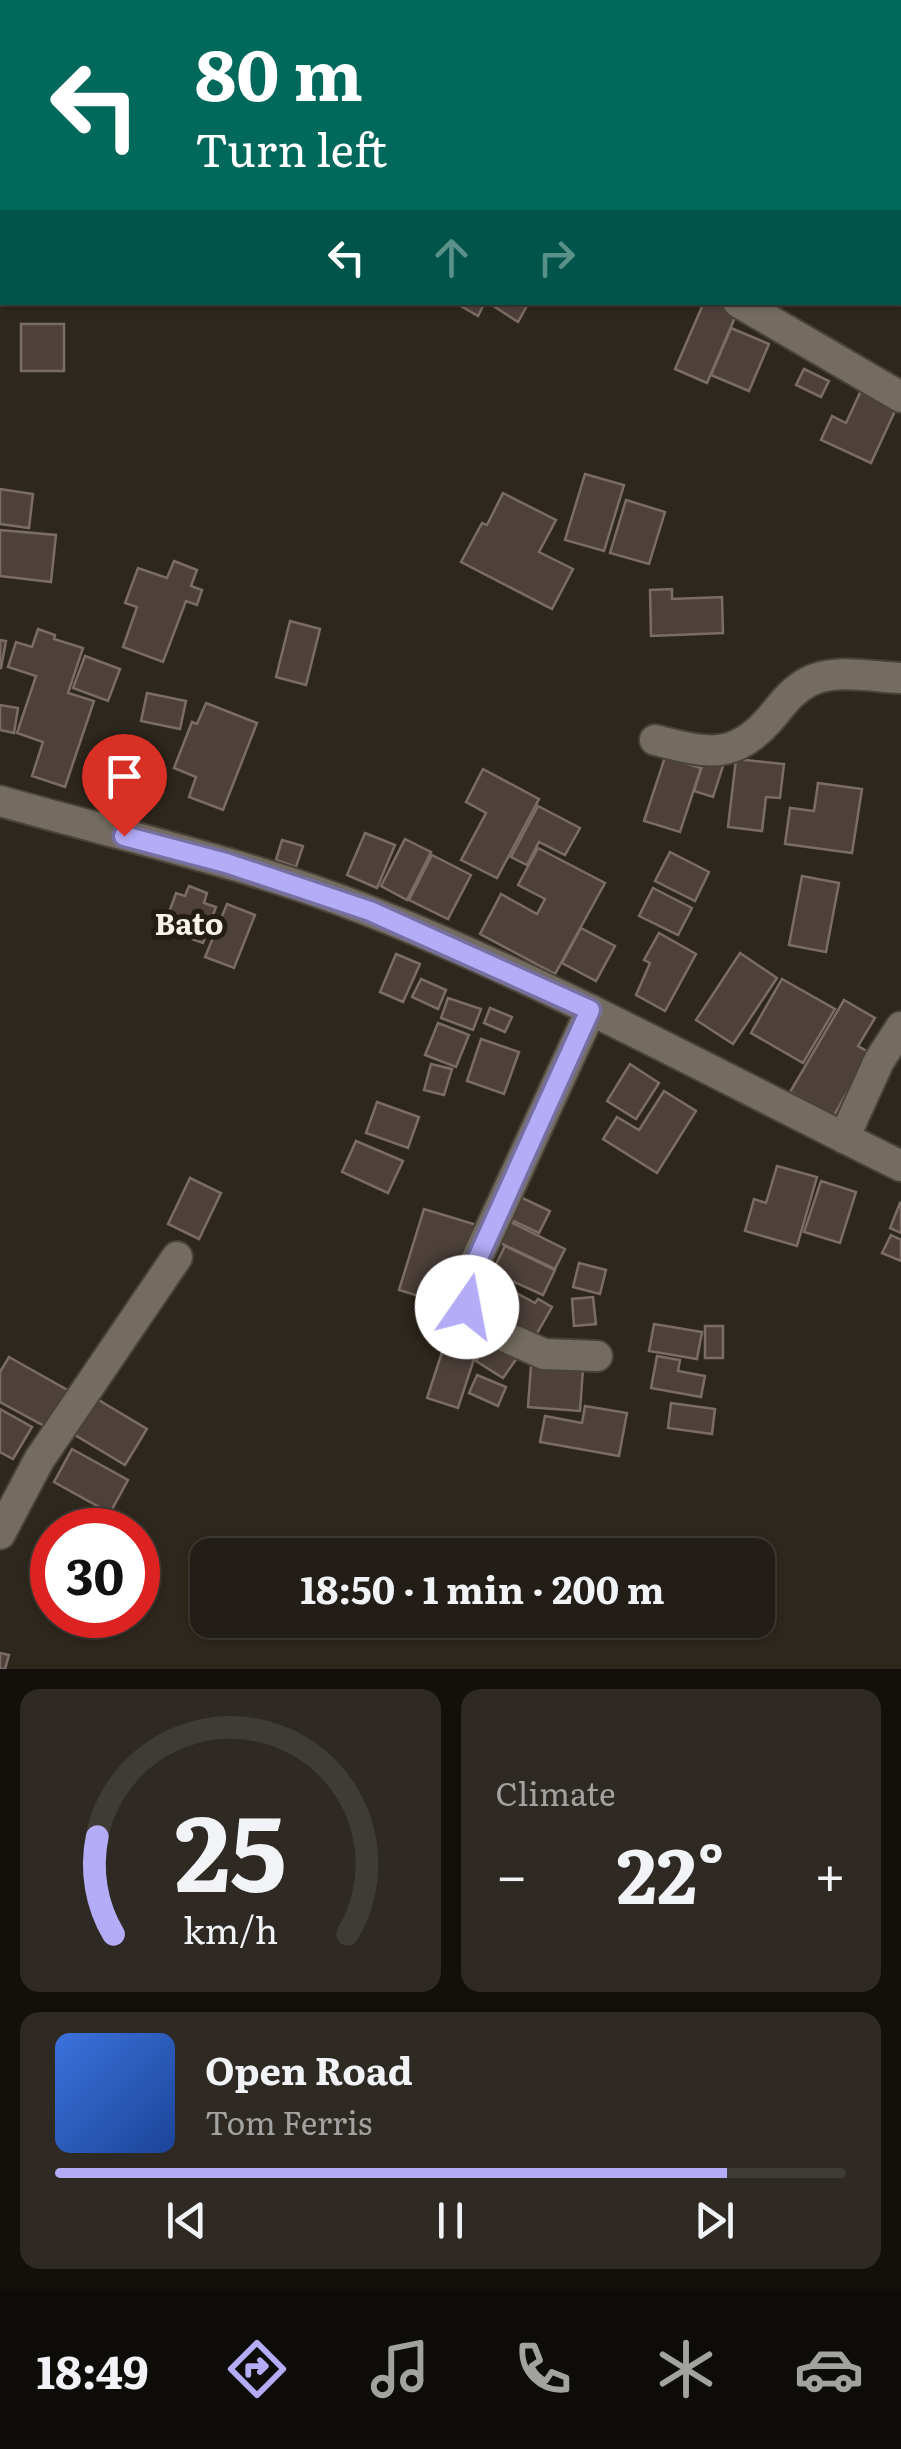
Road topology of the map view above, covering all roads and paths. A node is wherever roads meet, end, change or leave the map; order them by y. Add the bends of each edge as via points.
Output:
1 (743, 305) edge
2 (901, 397) edge
3 (901, 678) edge
4 (655, 740) dead end
5 (0, 802) edge
6 (590, 1010) junction
7 (901, 1027) edge
8 (844, 1138) junction
9 (901, 1166) edge
10 (176, 1257) dead end
11 (597, 1356) dead end
12 (0, 1534) edge

1 - 2 street
3 - 4 street via 841,674 810,680 731,750
5 - 6 street via 302,887
6 - 8 street
6 - 11 street via 466,1294 480,1325 544,1354
7 - 8 street
8 - 9 street
10 - 12 street via 39,1460

